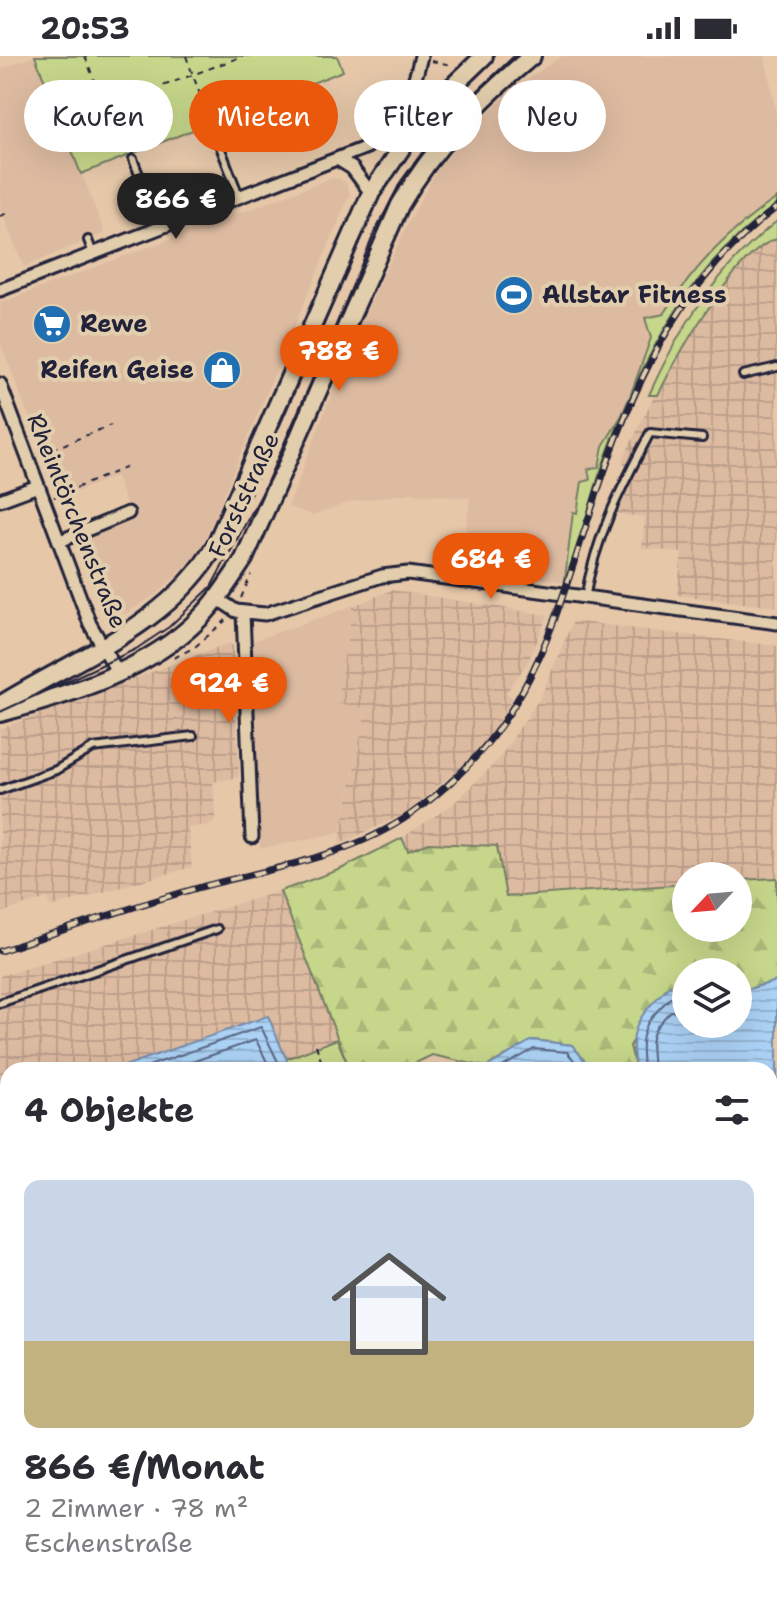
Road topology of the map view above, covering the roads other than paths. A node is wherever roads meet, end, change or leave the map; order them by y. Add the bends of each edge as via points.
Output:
1 (484, 56) edge
2 (532, 56) edge
3 (421, 58) edge
4 (222, 152) edge
5 (133, 159) dead end
6 (339, 160) junction
7 (371, 193) junction
8 (240, 198) junction
9 (160, 229) junction
10 (88, 240) dead end
11 (93, 254) junction
12 (0, 290) edge
13 (777, 367) edge
14 (743, 375) dead end
15 (0, 384) edge
16 (702, 438) dead end
17 (38, 486) junction
18 (0, 500) edge
19 (128, 513) dead end
20 (60, 541) junction
21 (218, 599) junction
22 (585, 599) junction
23 (243, 613) junction
24 (777, 623) edge
25 (102, 646) junction
26 (118, 673) junction
27 (0, 705) edge
28 (0, 713) edge
29 (193, 736) dead end
30 (0, 790) edge
31 (252, 837) dead end
32 (217, 929) dead end
33 (0, 1003) edge

1 - 7 street, Forststraße via 426,112
2 - 21 street, Forststraße via 495,87 423,165 400,205 244,559
3 - 6 street via 409,100 382,136
4 - 8 lane
5 - 9 lane
6 - 7 street
6 - 8 street
7 - 25 street, Forststraße via 208,558 156,614
8 - 9 street
9 - 11 street
10 - 11 lane
11 - 12 street
13 - 14 lane
15 - 17 street, Rheintörchenstraße
16 - 22 lane via 650,433 608,511
17 - 18 street
17 - 20 street, Rheintörchenstraße
19 - 20 street
20 - 25 street, Rheintörchenstraße
21 - 23 street
21 - 26 street, Forststraße via 169,644
22 - 23 street via 395,573 265,614
22 - 24 street
23 - 31 street
25 - 26 street, Rheintörchenstraße
25 - 27 street, Forststraße
26 - 28 street, Forststraße
29 - 30 lane via 93,748 56,770
32 - 33 lane

